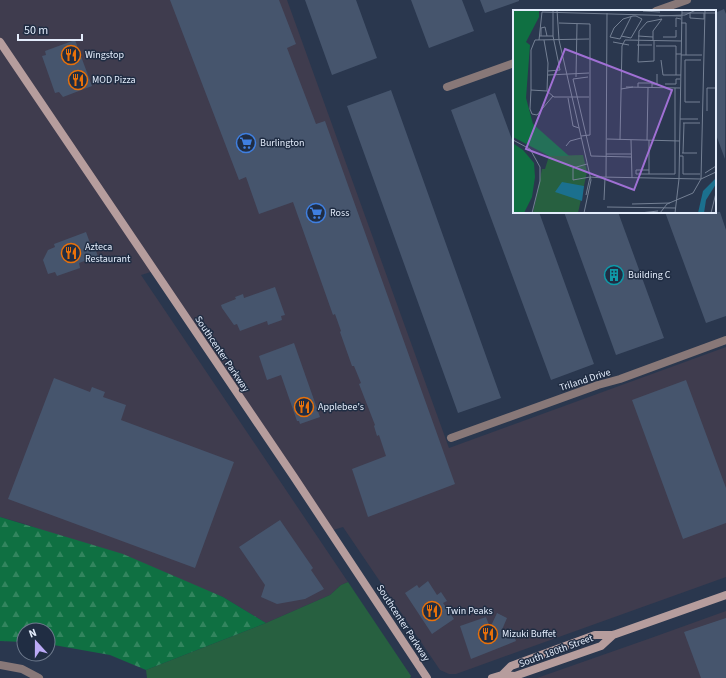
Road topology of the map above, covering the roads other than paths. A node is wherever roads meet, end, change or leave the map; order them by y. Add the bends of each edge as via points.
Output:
1 (686, 0) edge
2 (659, 10) edge
3 (0, 42) edge
4 (513, 62) edge
5 (447, 87) dead end
6 (726, 340) edge
7 (451, 438) dead end
8 (726, 595) edge
9 (613, 635) junction
10 (0, 665) edge
11 (502, 675) junction
12 (39, 678) edge
13 (427, 678) edge
14 (492, 678) edge

1 - 2 street
3 - 13 main road, Southcenter Parkway
4 - 5 street
6 - 7 street, Triland Drive via 620,380 598,385
8 - 9 main road, South 180th Street
9 - 11 main road, South 180th Street via 595,635 511,666
9 - 11 main road, South 180th Street via 601,646 515,676
10 - 12 street via 22,669
11 - 14 main road, South 180th Street

